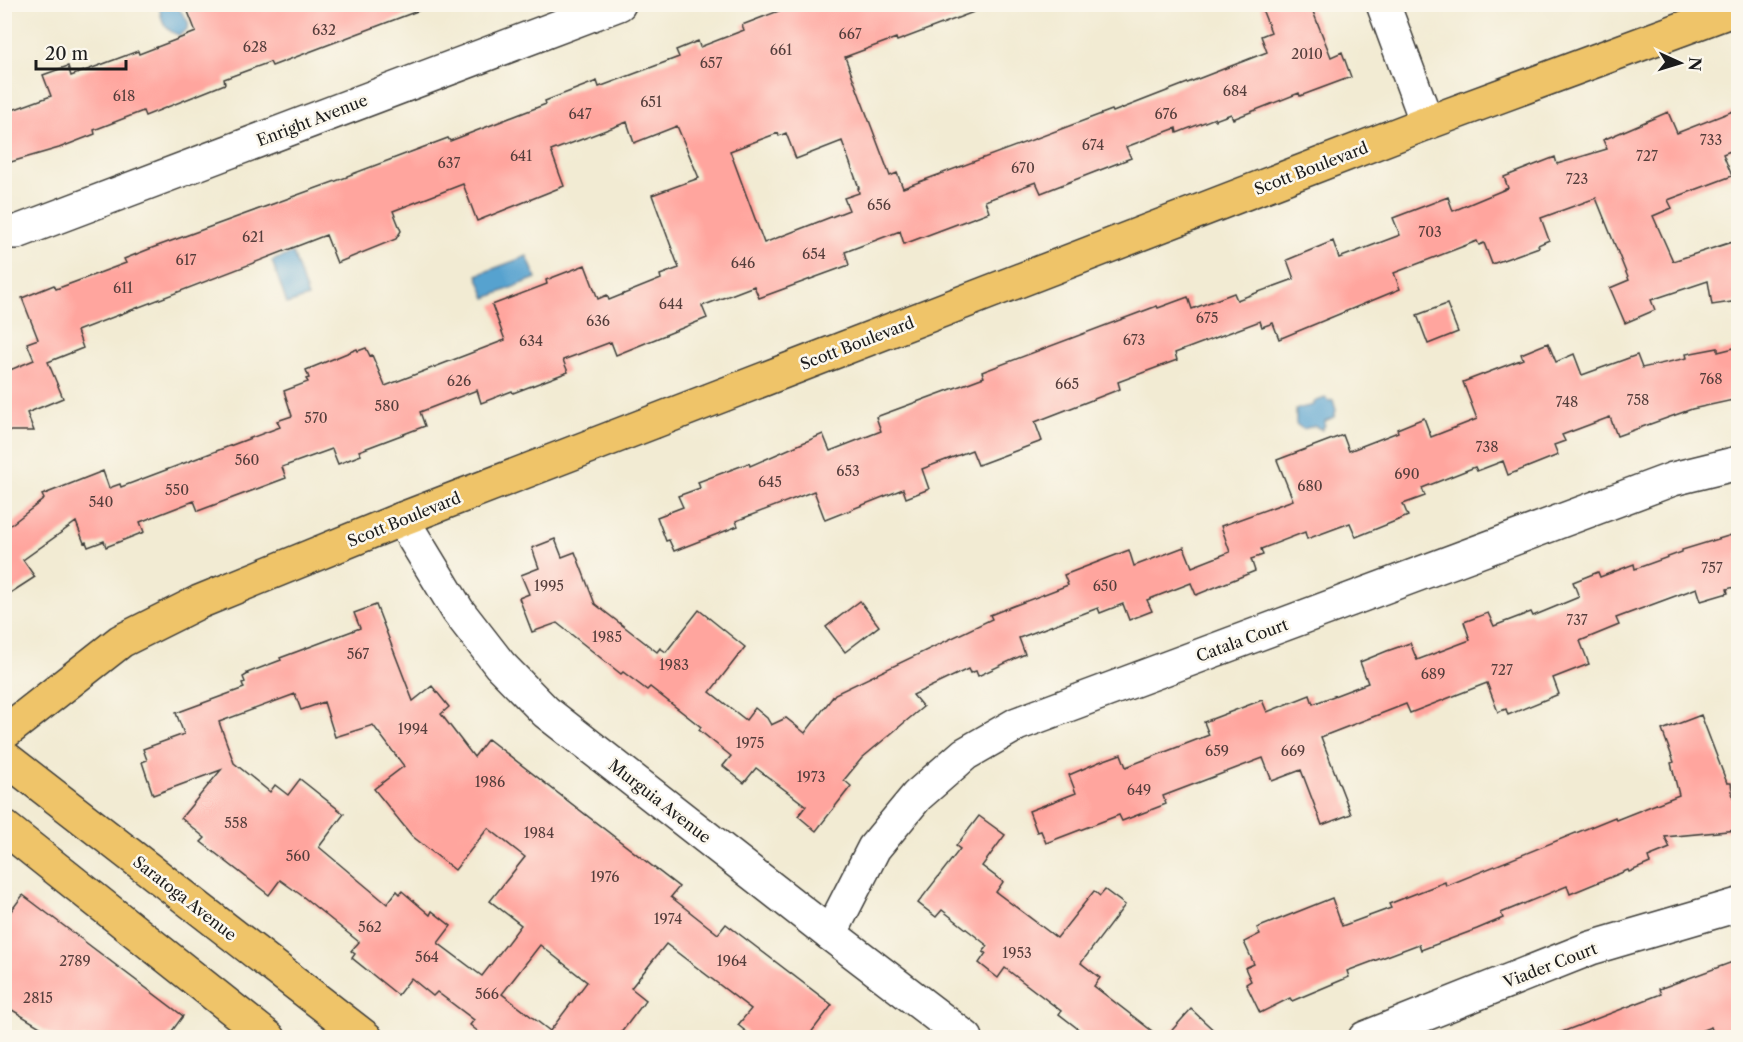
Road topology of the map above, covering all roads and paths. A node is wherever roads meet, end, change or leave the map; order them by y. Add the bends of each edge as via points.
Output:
1 (619, 4) edge
2 (1383, 4) edge
3 (1738, 8) edge
4 (1427, 123) junction
5 (4, 232) edge
6 (1738, 463) edge
7 (402, 519) junction
8 (4, 733) edge
9 (4, 758) edge
10 (4, 827) edge
11 (1738, 905) edge
12 (830, 934) junction
13 (269, 1038) edge
14 (366, 1038) edge
15 (966, 1038) edge
16 (1365, 1038) edge

1 - 5 street, Enright Avenue via 17,232
2 - 4 street
3 - 4 main road, Scott Boulevard
4 - 7 main road, Scott Boulevard
6 - 12 street, Catala Court via 1673,479 1017,724 965,754 917,796 874,848
7 - 8 main road, Scott Boulevard via 199,602 122,641
7 - 12 street, Murguia Avenue via 465,620 500,665 546,712
9 - 14 main road, Saratoga Avenue
10 - 13 main road
11 - 16 street, Viader Court via 1591,948
12 - 15 street, Murguia Avenue

